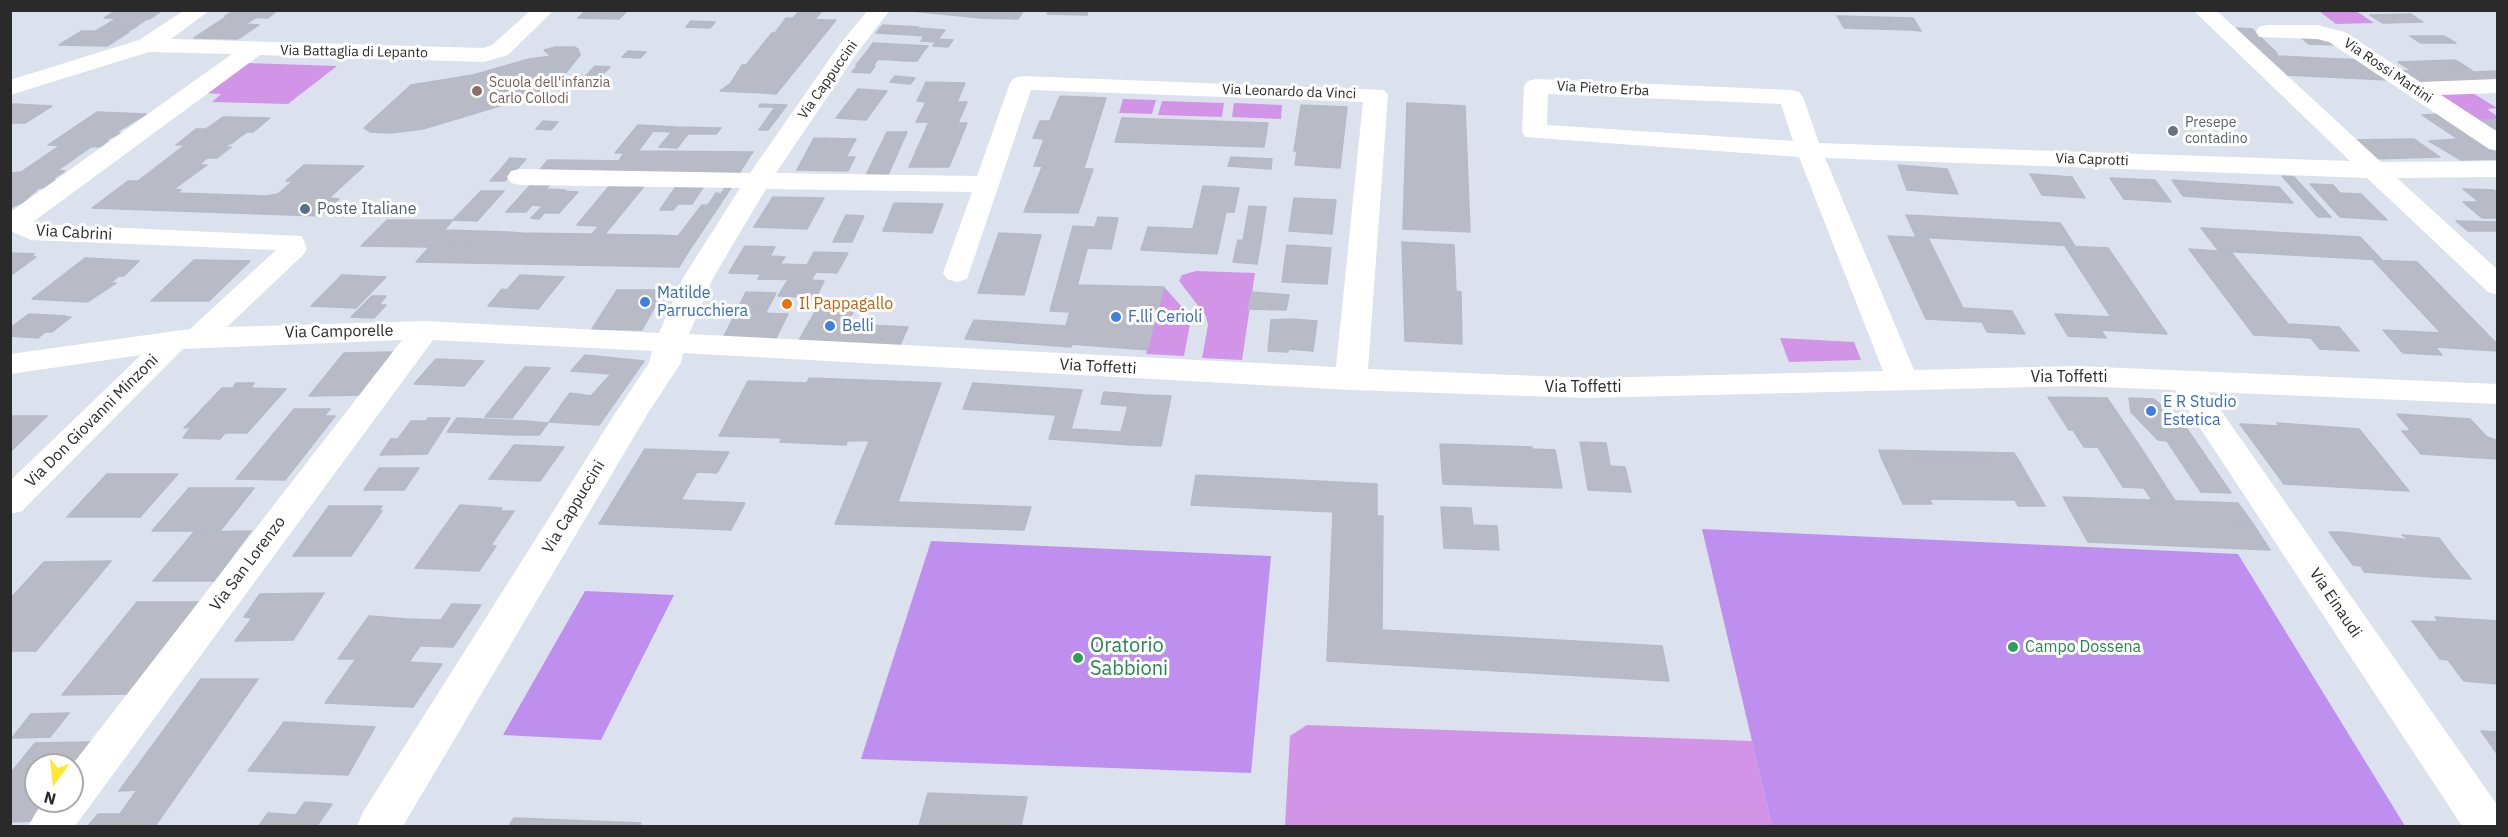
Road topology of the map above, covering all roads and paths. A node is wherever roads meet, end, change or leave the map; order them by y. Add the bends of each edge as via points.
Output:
1 (200, 10) edge
2 (544, 10) edge
3 (880, 10) edge
4 (2203, 10) edge
5 (2267, 32) dead end
6 (147, 45) junction
7 (254, 49) junction
8 (2498, 86) edge
9 (10, 88) edge
10 (2414, 89) junction
11 (2498, 144) edge
12 (1809, 150) junction
13 (2498, 169) edge
14 (2376, 170) junction
15 (520, 177) dead end
16 (757, 182) junction
17 (987, 183) junction
18 (957, 273) dead end
19 (2498, 286) edge
20 (425, 330) junction
21 (187, 338) junction
22 (669, 344) junction
23 (10, 364) edge
24 (1902, 379) junction
25 (1351, 380) junction
26 (2184, 380) junction
27 (2498, 394) edge
28 (10, 502) edge
29 (84, 782) edge
30 (60, 813) edge
31 (50, 826) edge
32 (379, 826) edge
33 (2486, 826) edge

1 - 6 street
2 - 7 street, Via Battaglia di Lepanto via 500,50 484,55
3 - 16 street, Via Cappuccini via 848,49
4 - 14 street
5 - 10 street, Via Rossi Martini via 2317,32 2337,37
6 - 7 street, Via Battaglia di Lepanto
6 - 9 street
7 - 21 street, Via Cabrini via 22,217 18,224 31,232 292,242 293,249
8 - 10 street
10 - 11 street, Via Rossi Martini
12 - 12 street, Via Pietro Erba via 1791,97 1536,86 1534,132
12 - 14 street, Via Caprotti
12 - 24 street, Via Pietro Erba
13 - 14 street
14 - 19 street
15 - 16 street
16 - 17 street
16 - 22 street, Via Cappuccini via 698,278
17 - 18 street, Via Leonardo da Vinci
17 - 25 street, Via Leonardo da Vinci via 1022,83 1376,95
20 - 21 street, Via Camporelle
20 - 22 street, Via Camporelle
20 - 29 street, Via San Lorenzo
21 - 23 street, Via Camporelle
21 - 28 street, Via Don Giovanni Minzoni
22 - 25 street, Via Toffetti
22 - 32 street, Via Cappuccini via 665,363
24 - 25 street, Via Toffetti via 1587,388
24 - 26 street, Via Toffetti via 2076,376
26 - 27 street, Via Toffetti
26 - 33 street, Via Einaudi
30 - 31 street, Via San Lorenzo

